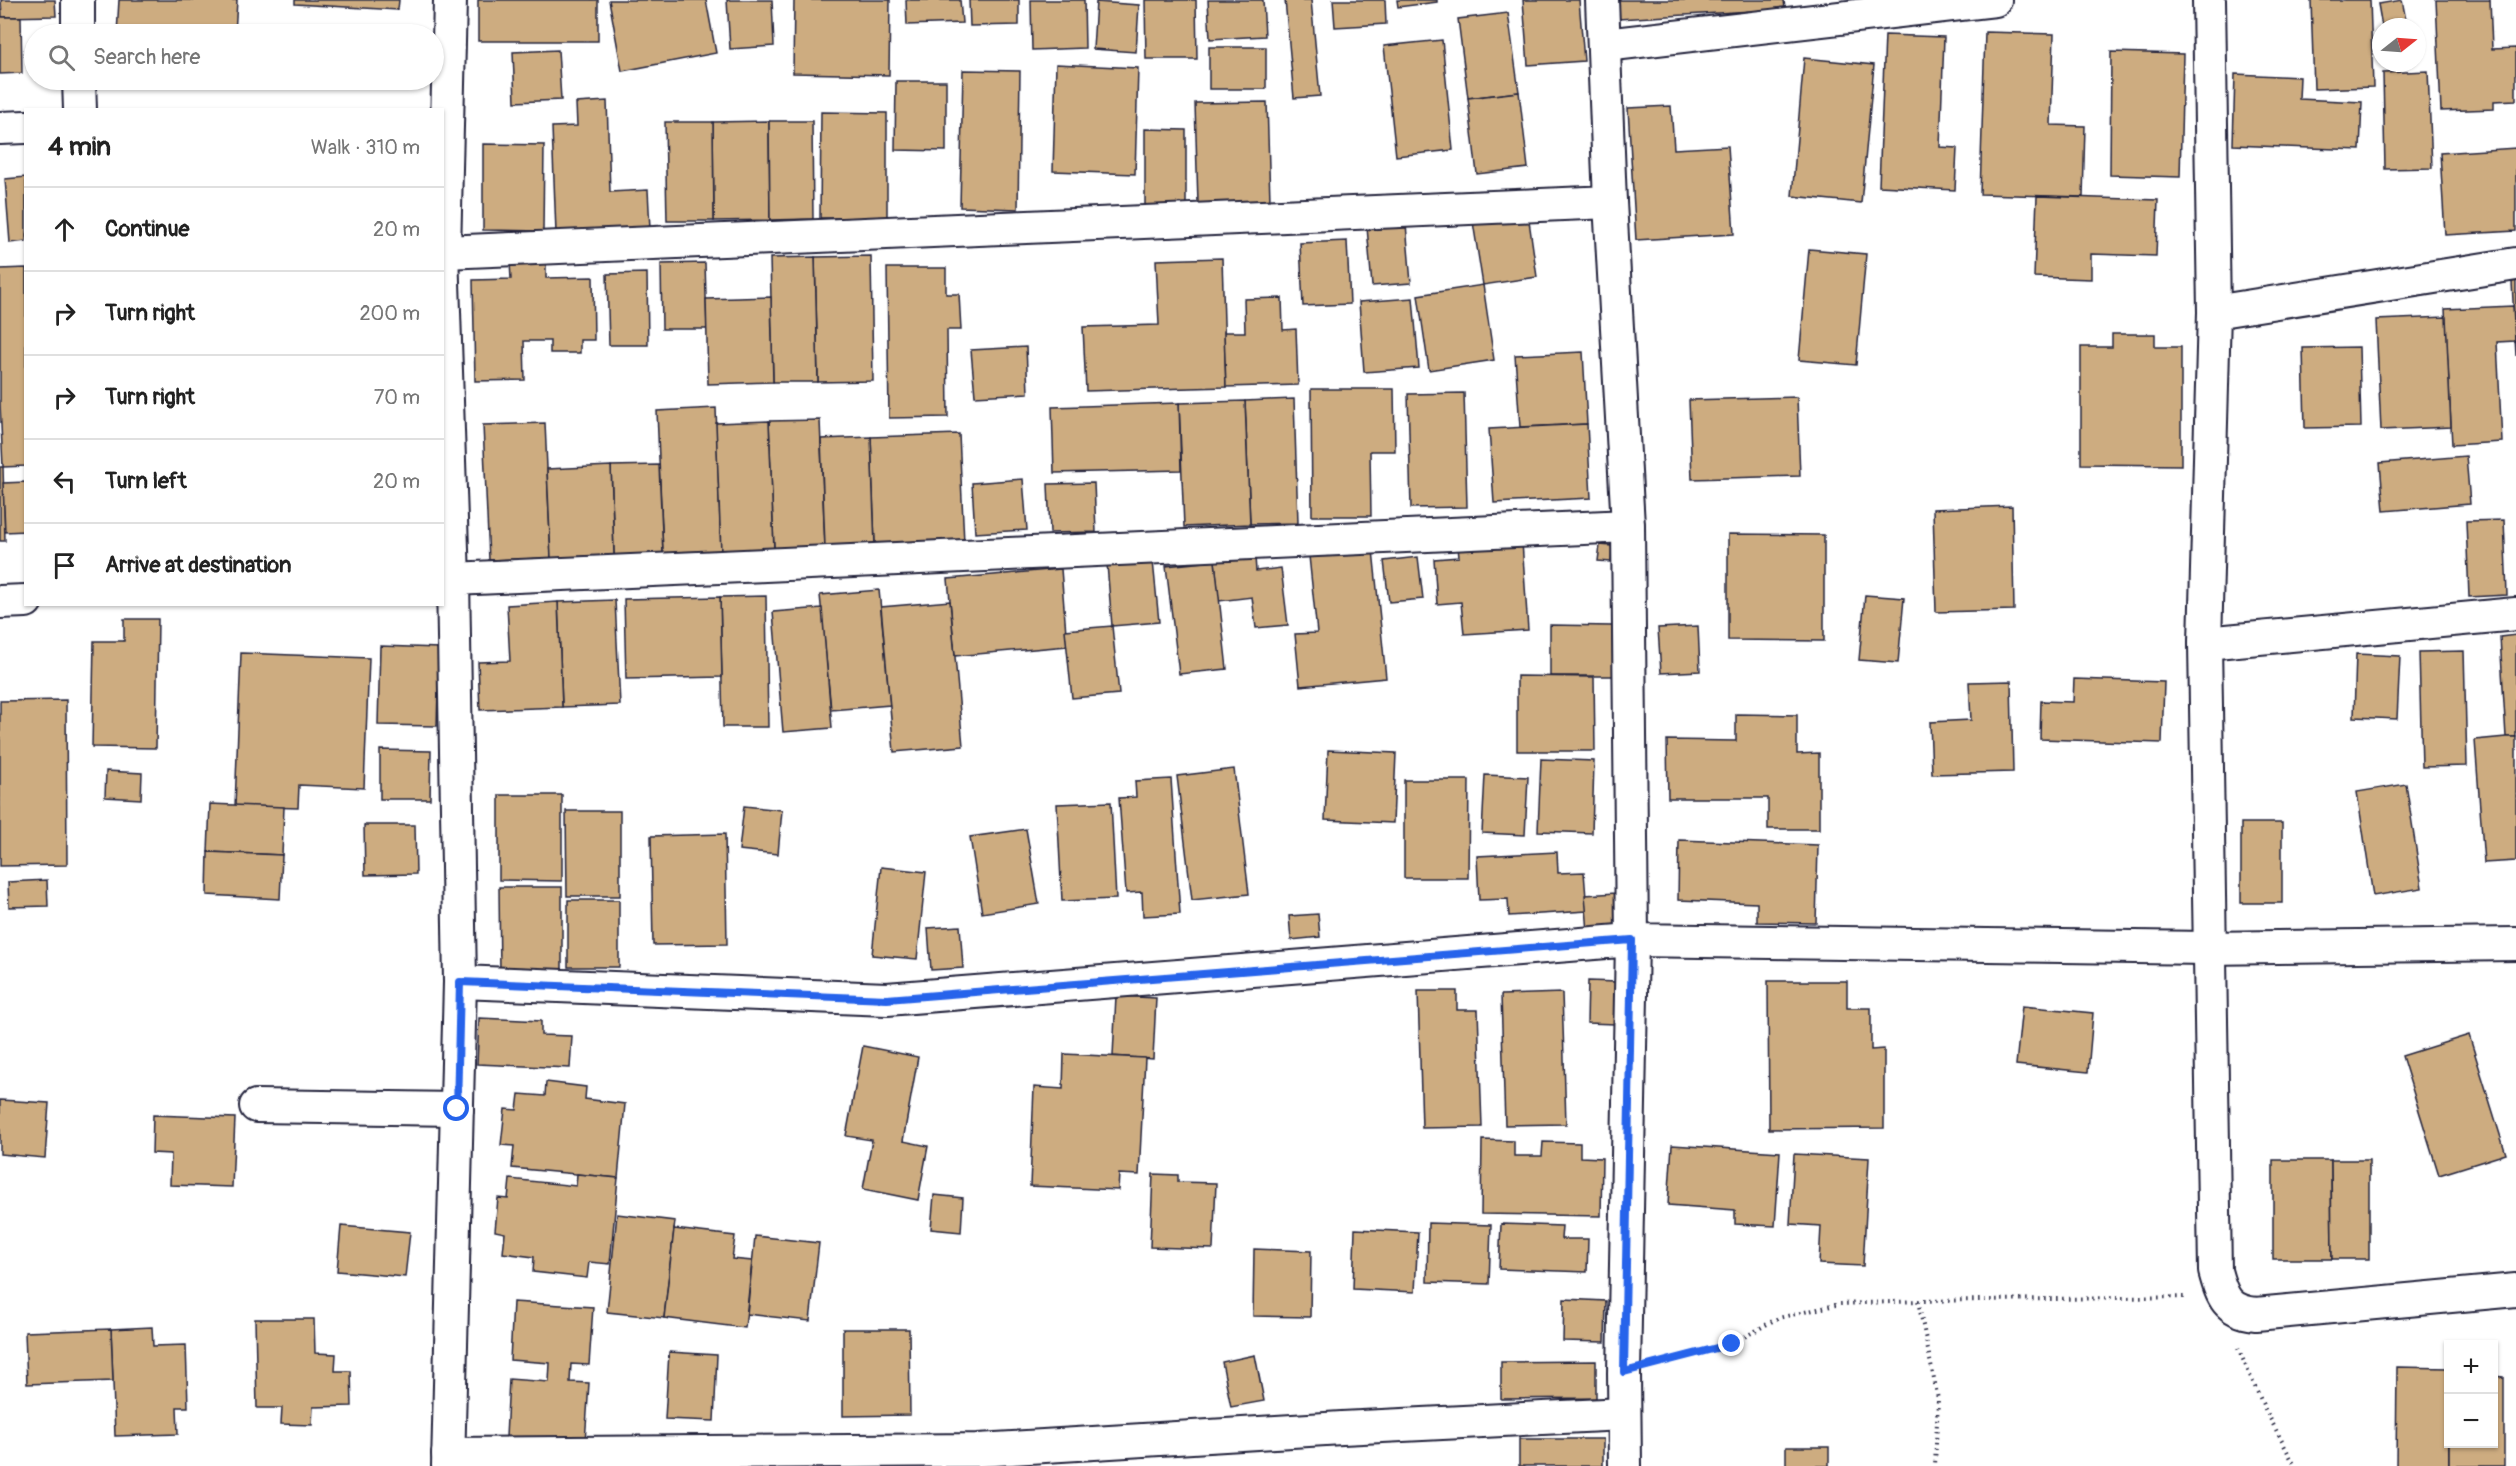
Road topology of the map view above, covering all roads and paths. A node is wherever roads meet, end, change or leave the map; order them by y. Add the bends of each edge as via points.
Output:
1 (78, 0) edge
2 (450, 0) edge
3 (1602, 0) edge
4 (1995, 0) edge
5 (2209, 0) edge
6 (78, 24) edge
7 (1605, 45) junction
8 (80, 90) edge
9 (80, 108) edge
10 (24, 127) edge
11 (0, 128) edge
12 (1610, 201) junction
13 (444, 216) edge
14 (444, 252) edge
15 (2516, 264) edge
16 (2214, 312) junction
17 (444, 318) edge
18 (1628, 526) junction
19 (448, 580) edge
20 (24, 601) edge
21 (0, 602) edge
22 (2516, 614) edge
23 (2205, 643) junction
24 (1632, 940) junction
25 (2516, 944) edge
26 (2208, 948) junction
27 (460, 982) junction
28 (256, 1106) dead end
29 (457, 1109) junction
30 (2516, 1290) edge
31 (1918, 1300) junction
32 (2227, 1301) junction
33 (1624, 1372) junction
34 (1624, 1414) junction
35 (979, 1458) edge
36 (448, 1460) edge
37 (1625, 1466) edge
38 (1935, 1466) edge
39 (2295, 1466) edge

1 - 6 street
2 - 13 street
3 - 7 street
4 - 7 street
5 - 16 street
7 - 12 street
8 - 9 street
10 - 11 street
12 - 14 street
12 - 18 street
15 - 16 street
16 - 23 street
17 - 19 street
18 - 19 street
18 - 24 street
19 - 27 street
20 - 21 street
22 - 23 street
23 - 26 street
24 - 26 street
24 - 27 street via 887,999
24 - 33 street
25 - 26 street
26 - 32 street via 2214,1271
27 - 29 street
28 - 29 street
29 - 36 street
30 - 32 street via 2256,1314 2241,1312
31 - 32 path
31 - 33 path via 1840,1304 1794,1314 1778,1318 1732,1344
31 - 38 path via 1938,1399
32 - 39 path via 2238,1347
33 - 34 street
34 - 35 street via 1330,1428
34 - 37 street
35 - 36 street

